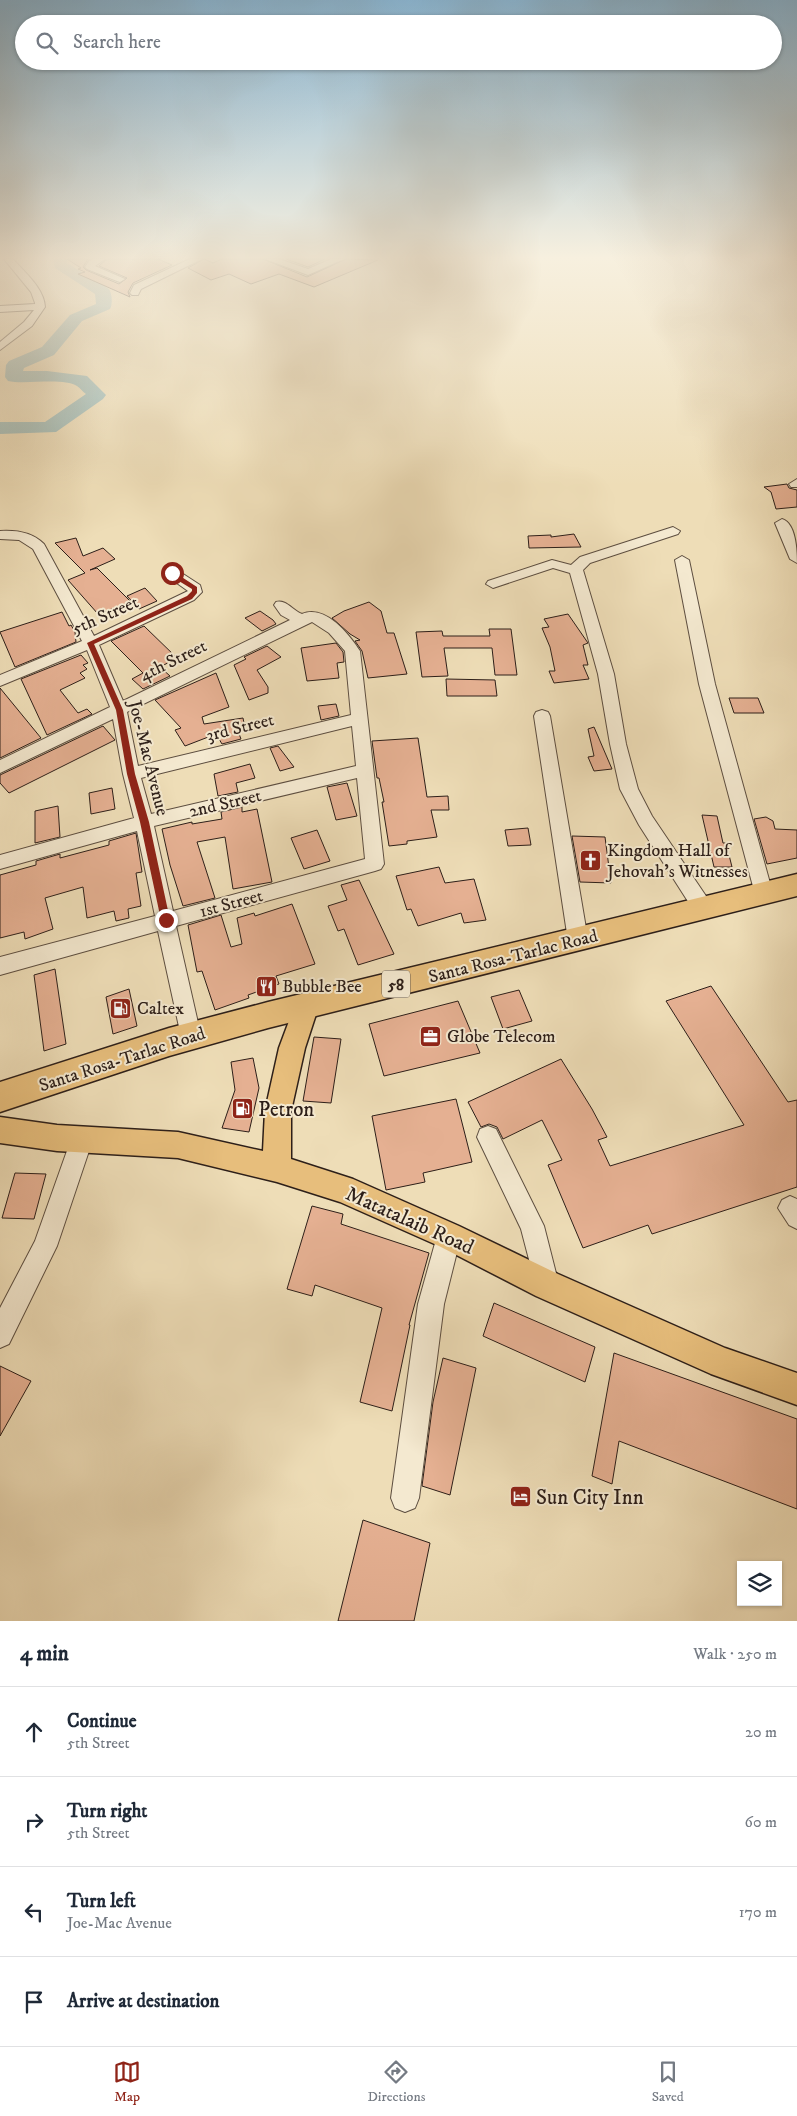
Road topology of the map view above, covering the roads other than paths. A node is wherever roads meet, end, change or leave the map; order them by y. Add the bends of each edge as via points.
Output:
1 (15, 335) edge
2 (0, 347) edge
3 (782, 523) dead end
4 (672, 531) dead end
5 (0, 534) edge
6 (797, 559) edge
7 (682, 560) dead end
8 (576, 570) junction
9 (172, 573) dead end
10 (493, 584) dead end
11 (281, 605) dead end
12 (306, 618) junction
13 (91, 643) junction
14 (0, 681) edge
15 (119, 710) junction
16 (542, 716) dead end
17 (359, 719) junction
18 (0, 767) edge
19 (364, 770) junction
20 (131, 774) junction
21 (144, 822) junction
22 (0, 862) edge
23 (797, 885) edge
24 (764, 894) junction
25 (703, 908) junction
26 (166, 920) junction
27 (578, 940) junction
28 (0, 966) edge
29 (308, 1005) junction
30 (191, 1036) junction
31 (0, 1098) edge
32 (0, 1130) edge
33 (488, 1136) dead end
34 (82, 1139) junction
35 (277, 1168) junction
36 (449, 1236) junction
37 (547, 1286) junction
38 (0, 1335) edge
39 (797, 1389) edge
40 (405, 1498) dead end

1 - 2 street
3 - 6 street
4 - 8 street via 585,560 578,564
5 - 13 street, Joe-Mac Avenue via 24,536 33,539 40,547
7 - 24 street via 707,684
8 - 10 street via 552,564
8 - 25 street via 606,674 629,789 645,820
9 - 13 street, 5th Street via 195,588 195,592
11 - 12 street via 286,612
12 - 15 street, 4th Street
12 - 17 street via 325,622 340,634 352,651
13 - 14 street, 5th Street
13 - 15 street, Joe-Mac Avenue
15 - 18 street, 4th Street
15 - 20 street, Joe-Mac Avenue
16 - 27 street
17 - 19 street
17 - 20 street, 3rd Street
19 - 21 street, 2nd Street
19 - 26 street, 1st Street via 375,864
20 - 21 street, Joe-Mac Avenue
21 - 22 street, 2nd Street
21 - 26 street, Joe-Mac Avenue
23 - 24 highway, Santa Rosa-Tarlac Road / 58
24 - 25 highway, Santa Rosa-Tarlac Road / 58
25 - 27 highway, Santa Rosa-Tarlac Road / 58
26 - 28 street, 1st Street
26 - 30 street, Joe-Mac Avenue
27 - 29 highway, Santa Rosa-Tarlac Road / 58
29 - 30 highway, Santa Rosa-Tarlac Road / 58
29 - 35 main road via 292,1048 278,1110
30 - 31 highway, Santa Rosa-Tarlac Road / 58
32 - 34 main road, Matatalaib Road
33 - 37 street via 532,1226
34 - 35 main road, Matatalaib Road via 178,1145
34 - 38 street via 45,1246
35 - 36 main road, Matatalaib Road via 343,1189
36 - 37 main road, Matatalaib Road
36 - 40 street via 432,1304
37 - 39 main road, Matatalaib Road via 722,1363

